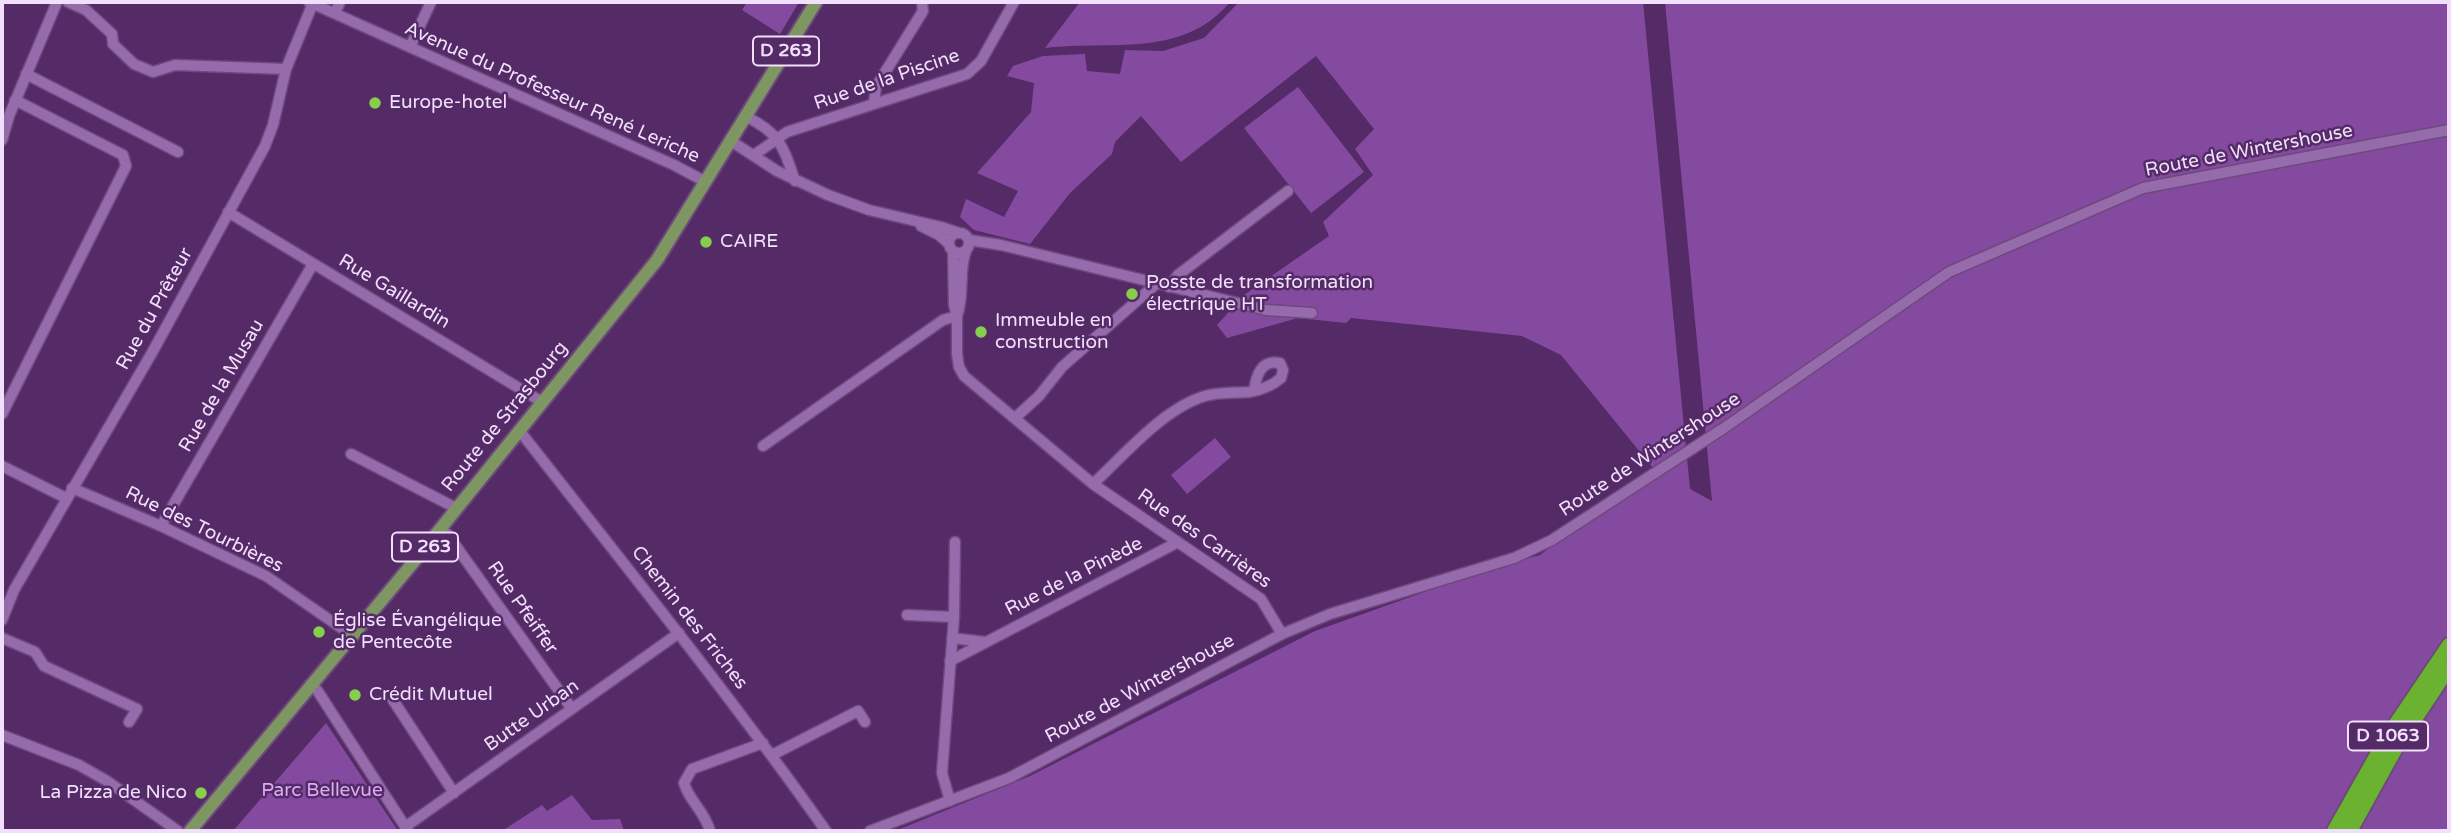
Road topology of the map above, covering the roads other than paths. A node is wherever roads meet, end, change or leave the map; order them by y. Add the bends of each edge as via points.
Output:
1 (57, 2) edge
2 (68, 2) edge
3 (340, 2) edge
4 (430, 2) edge
5 (816, 2) edge
6 (922, 2) edge
7 (1014, 2) edge
8 (311, 3) edge
9 (335, 13) junction
10 (410, 47) junction
11 (286, 69) junction
12 (26, 74) junction
13 (15, 100) junction
14 (874, 103) junction
15 (745, 116) junction
16 (2449, 130) edge
17 (778, 138) junction
18 (2, 140) edge
19 (731, 141) junction
20 (178, 152) dead end
21 (754, 155) junction
22 (704, 181) junction
23 (795, 181) junction
24 (1288, 191) dead end
25 (228, 212) junction
26 (908, 220) junction
27 (959, 233) junction
28 (967, 246) junction
29 (951, 247) junction
30 (313, 264) junction
31 (1156, 284) junction
32 (1169, 287) junction
33 (1312, 313) dead end
34 (957, 321) junction
35 (1254, 391) dead end
36 (542, 402) junction
37 (2, 414) edge
38 (1016, 417) junction
39 (519, 430) junction
40 (763, 446) dead end
41 (351, 454) dead end
42 (2, 466) edge
43 (1093, 484) junction
44 (72, 488) junction
45 (66, 498) junction
46 (456, 508) junction
47 (162, 526) junction
48 (441, 528) junction
49 (955, 542) dead end
50 (1178, 542) junction
51 (907, 615) dead end
52 (954, 617) junction
53 (2, 620) edge
54 (679, 633) junction
55 (1282, 634) junction
56 (353, 636) junction
57 (2, 638) edge
58 (952, 638) junction
59 (985, 642) junction
60 (2449, 645) edge
61 (950, 661) junction
62 (2449, 668) edge
63 (311, 684) junction
64 (393, 700) dead end
65 (572, 709) junction
66 (129, 722) dead end
67 (865, 722) dead end
68 (2, 735) edge
69 (763, 743) junction
70 (772, 755) junction
71 (454, 793) junction
72 (950, 801) junction
73 (407, 829) edge
74 (177, 831) edge
75 (190, 831) edge
76 (710, 831) edge
77 (826, 831) edge
78 (870, 831) edge
79 (2334, 831) edge
80 (2350, 831) edge

1 - 12 street
2 - 11 street via 86,10 112,34 113,44 134,64 153,72 175,65
3 - 9 street
4 - 10 street
5 - 15 main road, Route de Strasbourg / D 263
6 - 14 street via 923,11 876,87
7 - 14 street, Rue de la Piscine via 981,61 967,74
8 - 9 street, Avenue du Professeur René Leriche
8 - 11 street, Rue du Prêteur
9 - 10 street, Avenue du Professeur René Leriche
10 - 22 street, Avenue du Professeur René Leriche
11 - 25 street, Rue du Prêteur via 265,146
12 - 13 street
12 - 20 street
13 - 18 street
13 - 37 street via 123,155 126,166
14 - 17 street, Rue de la Piscine
15 - 17 street
15 - 19 main road, Route de Strasbourg / D 263
16 - 55 street, Route de Wintershouse via 2143,188 1949,272 1552,540 1514,558 1330,614
17 - 21 street, Rue de la Piscine
17 - 23 street
19 - 21 street
19 - 22 main road, Route de Strasbourg / D 263
21 - 23 street
22 - 36 main road, Route de Strasbourg / D 263 via 657,260
23 - 26 street via 850,204
24 - 32 street via 1174,277
25 - 30 street, Rue Gaillardin
25 - 44 street, Rue du Prêteur
26 - 27 street
26 - 29 street via 939,235
27 - 28 street via 965,235
27 - 29 street via 953,235
28 - 29 street via 958,253
28 - 31 street via 1000,245
28 - 34 street, Rue des Carrières
29 - 34 street, Rue des Carrières
30 - 36 street, Rue Gaillardin
30 - 47 street, Rue de la Musau
31 - 32 street
31 - 38 street via 1062,367
32 - 33 street via 1266,310
34 - 38 street, Rue des Carrières via 957,361 964,376
34 - 40 street via 922,334
35 - 43 street via 1211,394 1191,401 1152,429
36 - 39 main road, Route de Strasbourg / D 263
38 - 43 street, Rue des Carrières
39 - 46 main road, Route de Strasbourg / D 263
39 - 54 street, Chemin des Friches
41 - 46 street
42 - 45 street
43 - 50 street, Rue des Carrières
44 - 45 street, Rue du Prêteur
44 - 47 street, Rue des Tourbières
45 - 53 street, Rue du Prêteur
46 - 48 main road, Route de Strasbourg / D 263
47 - 56 street, Rue des Tourbières via 266,576
48 - 56 main road, Route de Strasbourg / D 263
48 - 65 street, Rue Pfeiffer
49 - 52 street
50 - 55 street, Rue des Carrières via 1261,599
50 - 59 street, Rue de la Pinède
51 - 52 street
52 - 58 street
54 - 65 street, Butte Urban
54 - 69 street, Chemin des Friches
55 - 72 street, Route de Wintershouse via 1009,778
56 - 63 main road, Route de Strasbourg / D 263
57 - 66 street via 35,652 44,666 137,709
58 - 59 street
58 - 61 street
59 - 61 street, Rue de la Pinède
60 - 79 highway, D 1063 via 2387,737
61 - 72 street via 942,773
62 - 80 highway, D 1063 via 2397,746
63 - 73 street
63 - 75 main road, Route de Strasbourg / D 263
64 - 71 street
65 - 71 street, Butte Urban
67 - 70 street via 858,710
68 - 74 street via 79,765
69 - 70 street, Chemin des Friches
69 - 76 street via 692,769 684,783 706,816
70 - 77 street, Chemin des Friches
71 - 73 street, Butte Urban
72 - 78 street, Route de Wintershouse

